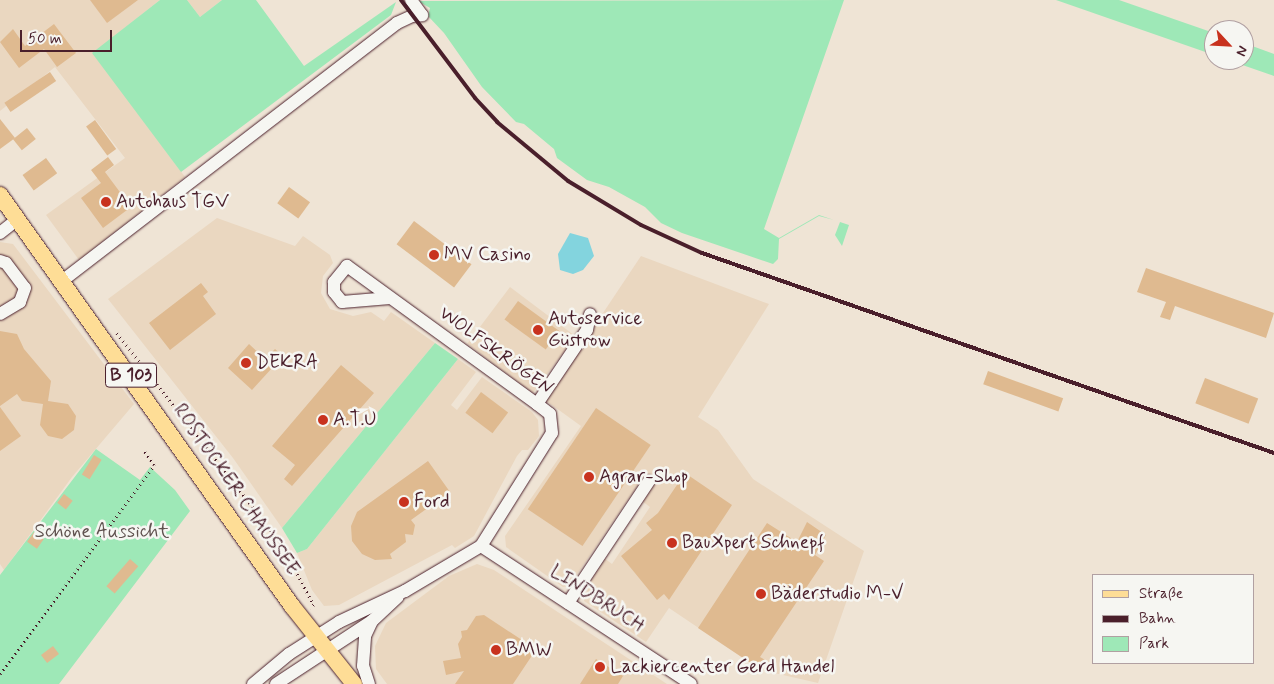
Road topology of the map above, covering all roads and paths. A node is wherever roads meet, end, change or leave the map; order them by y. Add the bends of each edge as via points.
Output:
1 (411, 0) edge
2 (0, 195) edge
3 (18, 219) junction
4 (0, 233) edge
5 (0, 261) edge
6 (62, 281) junction
7 (390, 298) junction
8 (0, 314) edge
9 (590, 314) dead end
10 (116, 331) dead end
11 (537, 404) junction
12 (143, 450) dead end
13 (650, 481) dead end
14 (481, 546) junction
15 (405, 591) junction
16 (568, 603) junction
17 (314, 605) dead end
18 (372, 621) junction
19 (316, 636) junction
20 (328, 650) junction
21 (0, 674) edge
22 (253, 684) edge
23 (276, 684) edge
24 (354, 684) edge
25 (369, 684) edge
26 (691, 684) edge

1 - 6 street via 422,16 412,16 397,23
2 - 3 main road, ROSTOCKER CHAUSSEE / B 103
3 - 4 street
3 - 6 main road, ROSTOCKER CHAUSSEE / B 103
5 - 8 street via 6,263 25,288 20,302
6 - 19 main road, ROSTOCKER CHAUSSEE / B 103
7 - 7 street, WOLFSKRÖGEN via 346,266 334,282 334,292 342,302
7 - 11 street, WOLFSKRÖGEN
9 - 11 street via 587,330
10 - 17 path via 281,543
11 - 14 street, WOLFSKRÖGEN via 550,414 552,432
12 - 21 path via 154,466
13 - 16 street
14 - 15 street, WOLFSKRÖGEN
14 - 16 street, LINDBRUCH
15 - 18 street, WOLFSKRÖGEN
15 - 19 street, WOLFSKRÖGEN via 366,606
16 - 26 street, LINDBRUCH
18 - 20 street, WOLFSKRÖGEN
18 - 25 street, WOLFSKRÖGEN via 365,636 363,666
19 - 20 main road, ROSTOCKER CHAUSSEE / B 103
19 - 22 street, WOLFSKRÖGEN
20 - 23 street, WOLFSKRÖGEN
20 - 24 main road, ROSTOCKER CHAUSSEE / B 103

